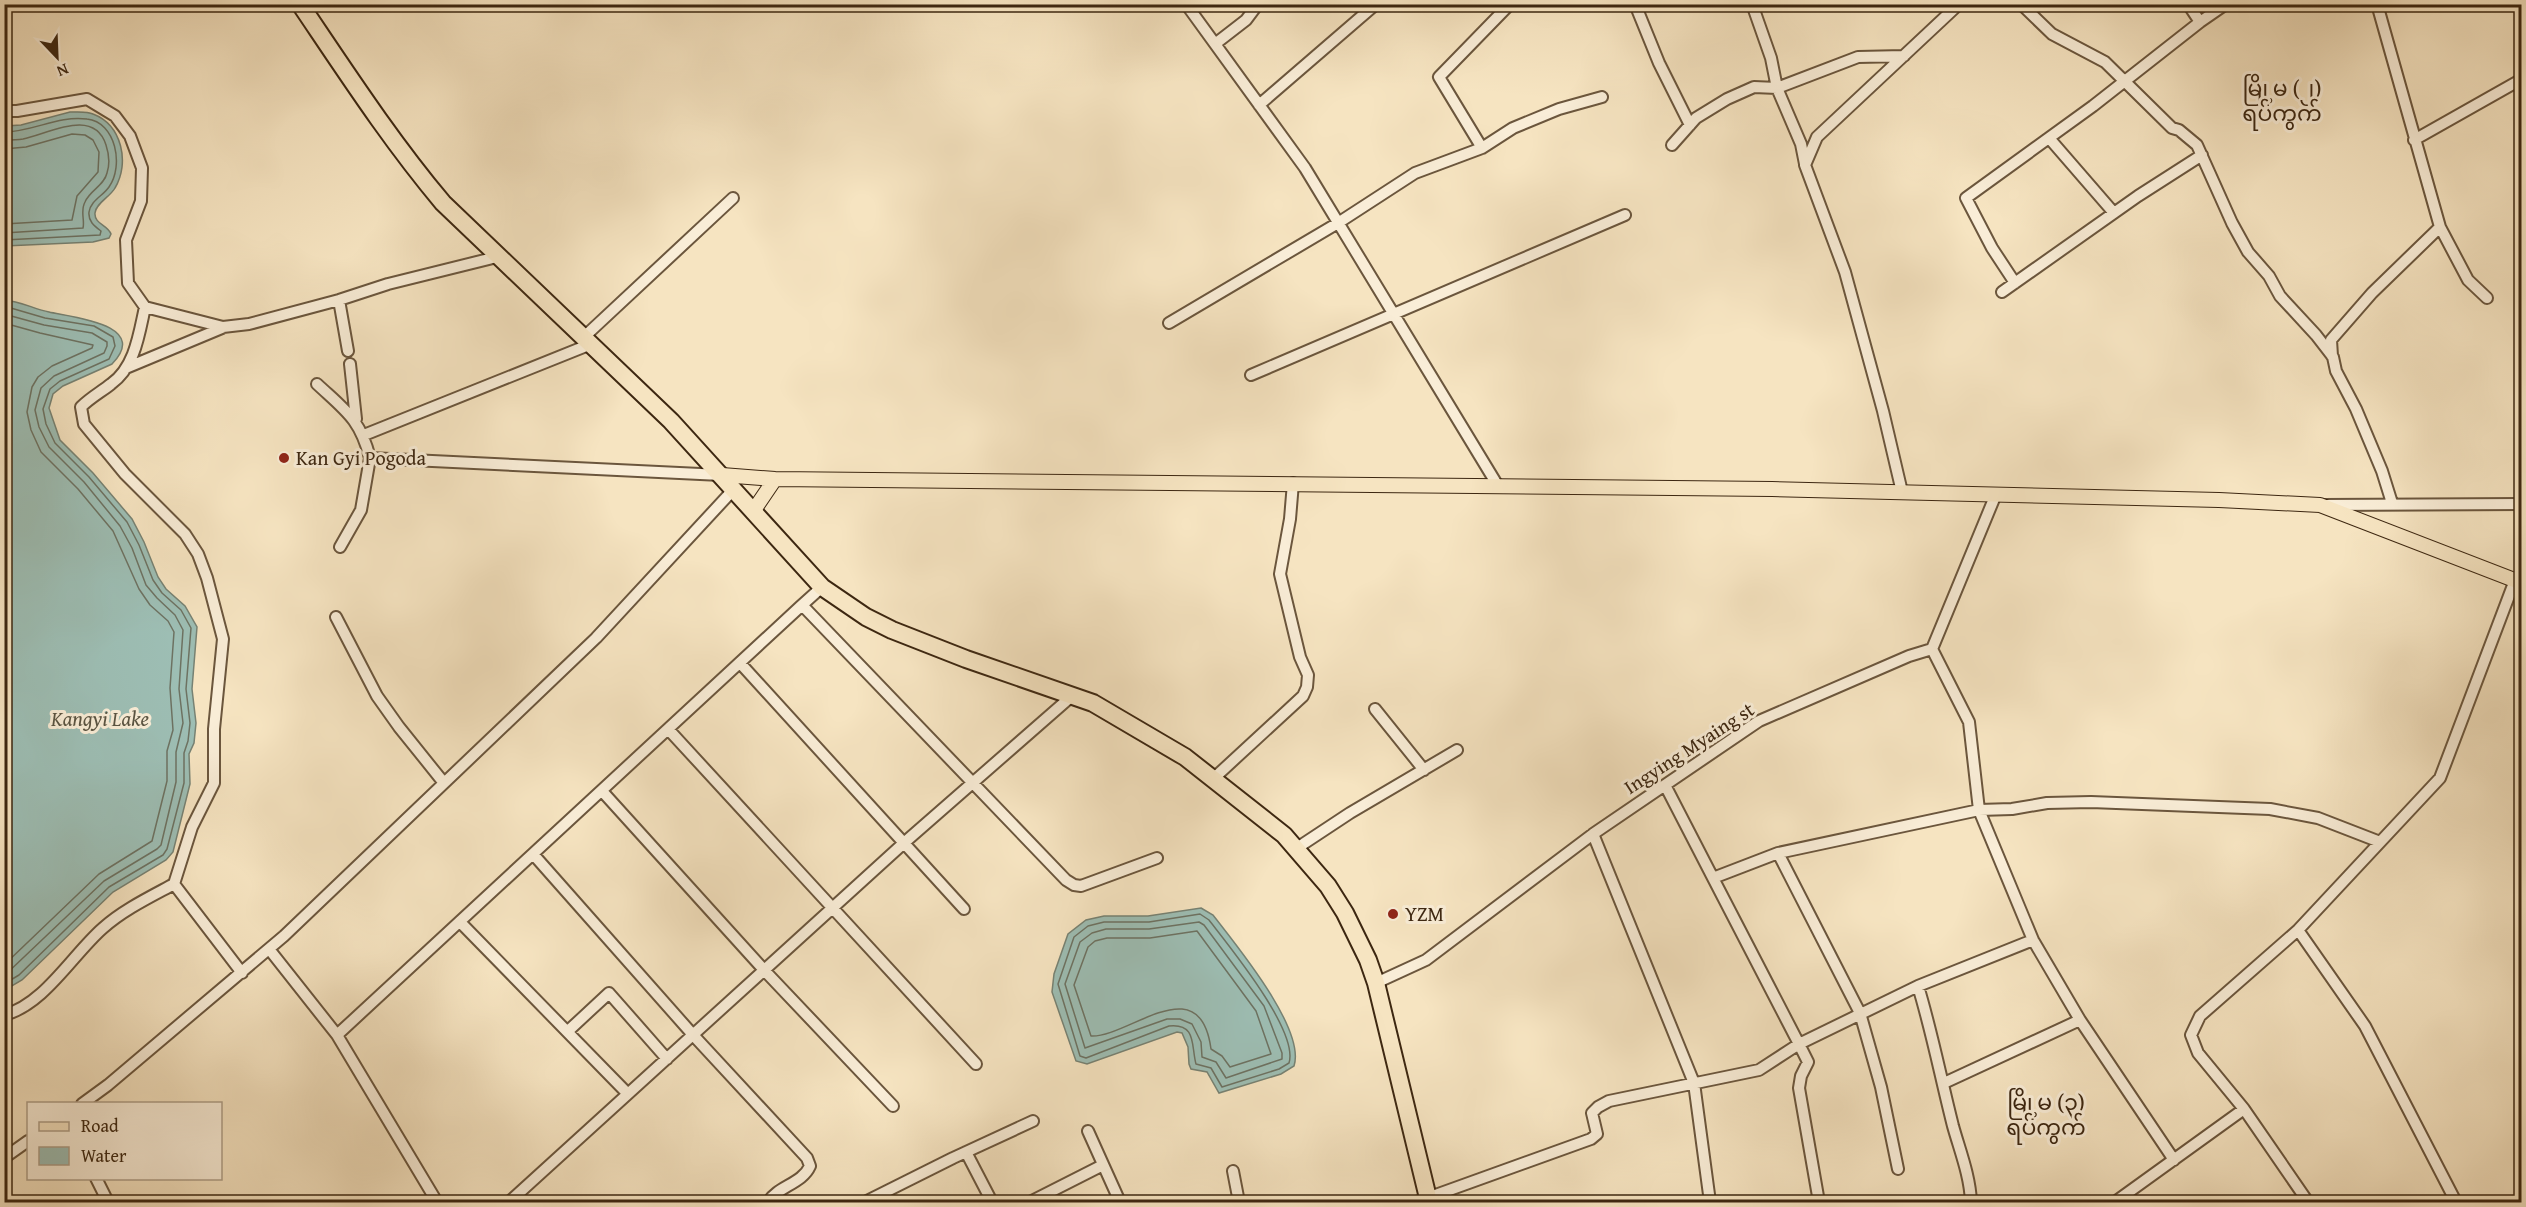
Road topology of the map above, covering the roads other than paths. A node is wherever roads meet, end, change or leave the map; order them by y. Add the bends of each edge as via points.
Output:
1 (300, 4) edge
2 (1186, 4) edge
3 (1258, 4) edge
4 (1376, 4) edge
5 (1510, 4) edge
6 (1635, 4) edge
7 (1752, 4) edge
8 (1959, 4) edge
9 (2021, 4) edge
10 (2188, 4) edge
11 (2226, 4) edge
12 (2377, 4) edge
13 (2200, 22) junction
14 (1215, 44) junction
15 (1904, 56) junction
16 (2522, 79) edge
17 (2124, 80) junction
18 (1778, 88) junction
19 (1602, 98) dead end
20 (1259, 105) junction
21 (4, 111) edge
22 (1690, 125) junction
23 (2049, 138) junction
24 (2414, 140) junction
25 (1672, 145) dead end
26 (1482, 148) junction
27 (2202, 155) junction
28 (1805, 165) junction
29 (733, 198) dead end
30 (2115, 213) junction
31 (1625, 215) dead end
32 (1338, 223) junction
33 (2440, 226) junction
34 (497, 257) junction
35 (2015, 283) junction
36 (2002, 292) dead end
37 (2487, 298) dead end
38 (339, 300) junction
39 (145, 307) junction
40 (1393, 315) junction
41 (1169, 323) dead end
42 (223, 327) junction
43 (588, 340) junction
44 (348, 351) dead end
45 (2332, 357) junction
46 (350, 364) dead end
47 (126, 368) junction
48 (1251, 375) dead end
49 (317, 384) dead end
50 (356, 419) junction
51 (364, 435) junction
52 (370, 458) junction
53 (722, 475) junction
54 (775, 479) junction
55 (1293, 483) junction
56 (1498, 486) junction
57 (734, 489) junction
58 (1902, 492) junction
59 (1996, 494) junction
60 (2392, 503) junction
61 (2522, 504) edge
62 (2320, 505) junction
63 (754, 510) junction
64 (340, 547) dead end
65 (2518, 582) edge
66 (822, 586) junction
67 (802, 605) junction
68 (336, 617) dead end
69 (1932, 649) junction
70 (740, 663) junction
71 (1073, 695) junction
72 (1376, 709) dead end
73 (668, 729) junction
74 (1457, 750) dead end
75 (1424, 770) junction
76 (1213, 779) junction
77 (444, 783) junction
78 (972, 783) junction
79 (1665, 785) junction
80 (602, 791) junction
81 (1979, 810) junction
82 (1593, 834) junction
83 (905, 842) junction
84 (2380, 842) junction
85 (1297, 848) junction
86 (1778, 853) junction
87 (533, 854) junction
88 (1157, 858) dead end
89 (1713, 878) junction
90 (174, 884) junction
91 (833, 909) junction
92 (964, 909) dead end
93 (459, 922) junction
94 (2298, 930) junction
95 (2033, 940) junction
96 (269, 949) junction
97 (764, 970) junction
98 (242, 973) junction
99 (1376, 983) junction
100 (1917, 986) junction
101 (1860, 1013) junction
102 (4, 1015) edge
103 (2080, 1020) junction
104 (568, 1031) junction
105 (337, 1035) junction
106 (694, 1036) junction
107 (1799, 1044) junction
108 (667, 1059) junction
109 (976, 1064) dead end
110 (1694, 1083) junction
111 (1944, 1083) junction
112 (627, 1093) junction
113 (85, 1102) edge
114 (893, 1106) dead end
115 (2244, 1108) junction
116 (1033, 1121) dead end
117 (1088, 1131) dead end
118 (27, 1142) edge
119 (966, 1152) junction
120 (4, 1158) edge
121 (2174, 1160) junction
122 (1103, 1166) junction
123 (1898, 1169) dead end
124 (1233, 1171) dead end
125 (96, 1180) edge
126 (434, 1201) edge
127 (2119, 1201) edge
128 (1424, 1202) edge
129 (108, 1203) edge
130 (509, 1203) edge
131 (768, 1203) edge
132 (865, 1203) edge
133 (992, 1203) edge
134 (1030, 1203) edge
135 (1120, 1203) edge
136 (1239, 1203) edge
137 (1710, 1203) edge
138 (1819, 1203) edge
139 (1971, 1203) edge
140 (2308, 1203) edge
141 (2457, 1203) edge

1 - 34 highway via 412,166
2 - 14 street
3 - 14 street via 1246,20
4 - 20 street
5 - 26 street via 1439,77
6 - 22 street
7 - 18 street
8 - 15 street
9 - 17 street via 2052,34 2105,62
10 - 13 street
11 - 13 street
12 - 24 street
13 - 17 street
14 - 20 street
15 - 18 street via 1858,57
15 - 28 street via 1817,137
16 - 24 street
17 - 23 street
17 - 27 street via 2172,128 2197,145
18 - 22 street via 1754,87
18 - 28 street via 1801,144
19 - 26 street via 1532,120
20 - 32 street via 1305,168
21 - 39 street via 87,99 115,116 130,136 142,168 141,201 126,240 128,283
22 - 25 street
23 - 30 street
23 - 35 street via 1966,198
24 - 33 street
26 - 32 street via 1415,173
27 - 30 street
27 - 45 street via 2248,252
28 - 58 street via 1845,272
29 - 43 street
30 - 35 street
31 - 40 street
32 - 40 street
32 - 41 street
33 - 37 street via 2468,280
33 - 45 street via 2331,340
34 - 38 street
34 - 43 highway
35 - 36 street
38 - 42 street
38 - 44 street
39 - 42 street
39 - 47 street
40 - 48 street
40 - 56 street
42 - 47 street
43 - 51 street
43 - 53 highway
45 - 60 street
46 - 50 street
47 - 90 street via 81,407 84,424 125,474 185,534 198,554 223,639 214,729 214,783 192,827
49 - 50 street
50 - 51 street
51 - 52 street
52 - 53 street
52 - 64 street via 361,510
53 - 54 main road
53 - 57 highway
54 - 55 main road
54 - 63 main road
55 - 56 main road
55 - 76 street via 1280,574 1294,636 1308,675 1307,687
56 - 58 main road
57 - 63 highway
57 - 77 street via 596,638
58 - 59 main road
59 - 62 main road
59 - 69 street
60 - 61 street
60 - 62 street
62 - 65 main road
63 - 66 highway
65 - 84 street via 2440,778
66 - 67 street
66 - 71 highway via 892,630
67 - 70 street
67 - 78 street
68 - 77 street via 378,696
69 - 79 street, Ingying Myaing st via 1759,721
69 - 81 street via 1969,722
70 - 73 street
70 - 83 street
71 - 76 highway via 1185,758
71 - 78 street
72 - 75 street
73 - 80 street
73 - 91 street
74 - 75 street
75 - 85 street
76 - 85 highway
77 - 96 street
78 - 83 street
78 - 88 street via 1074,885 1088,884
79 - 82 street, Ingying Myaing st
79 - 89 street
80 - 87 street
80 - 97 street
81 - 84 street via 2091,802 2270,809 2318,818
81 - 86 street
81 - 95 street
82 - 99 street, Ingying Myaing st via 1426,960
82 - 110 street
83 - 91 street
83 - 92 street
84 - 94 street
85 - 99 highway via 1345,913
86 - 89 street
86 - 101 street
87 - 93 street
87 - 106 street
89 - 107 street
90 - 98 street
90 - 102 street via 104,927 42,993 18,1012
91 - 97 street
91 - 109 street
93 - 104 street
93 - 105 street
94 - 115 street via 2200,1016 2191,1035 2198,1053
94 - 141 street via 2365,1026
95 - 100 street
95 - 103 street
96 - 98 street
96 - 105 street
97 - 106 street
97 - 114 street
98 - 113 street
99 - 128 highway
100 - 101 street
100 - 111 street
101 - 107 street
101 - 123 street
103 - 111 street
103 - 121 street
104 - 108 street via 609,993
104 - 112 street
105 - 126 street
106 - 108 street
106 - 131 street via 807,1158 810,1166 806,1174 772,1196
107 - 110 street via 1758,1070
107 - 138 street via 1808,1062 1799,1088
108 - 112 street
110 - 128 street via 1609,1101 1592,1113 1597,1134 1591,1139
110 - 137 street
111 - 139 street via 1971,1187
112 - 130 street
115 - 121 street
115 - 140 street
116 - 119 street
117 - 122 street
118 - 120 street
119 - 132 street
119 - 133 street
121 - 127 street
122 - 134 street
122 - 135 street
124 - 136 street
125 - 129 street

